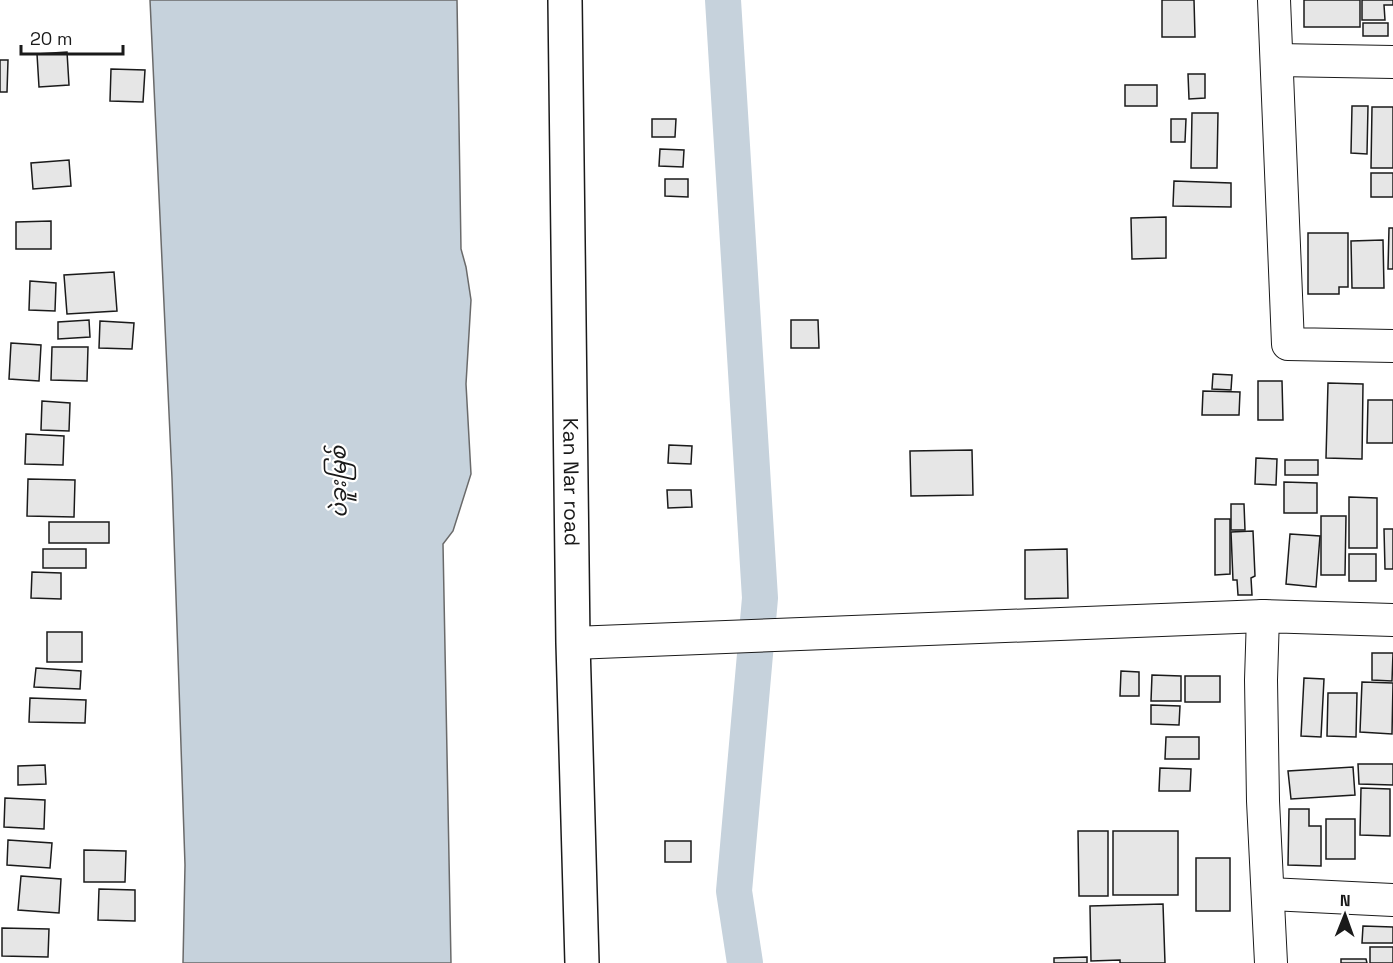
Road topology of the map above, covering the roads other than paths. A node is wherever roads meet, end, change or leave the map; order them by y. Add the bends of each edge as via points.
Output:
1 (565, 0) edge
2 (1274, 0) edge
3 (1277, 60) junction
4 (1393, 62) edge
5 (1393, 346) edge
6 (1263, 616) junction
7 (1393, 620) edge
8 (573, 643) junction
9 (1268, 894) junction
10 (1393, 900) edge
11 (582, 963) edge
12 (1271, 963) edge

1 - 8 street, Kan Nar road
2 - 3 street
3 - 4 street
3 - 5 street via 1288,344
6 - 7 street
6 - 8 street
6 - 9 street via 1260,680
8 - 11 street, Kan Nar road
9 - 10 street
9 - 12 street

